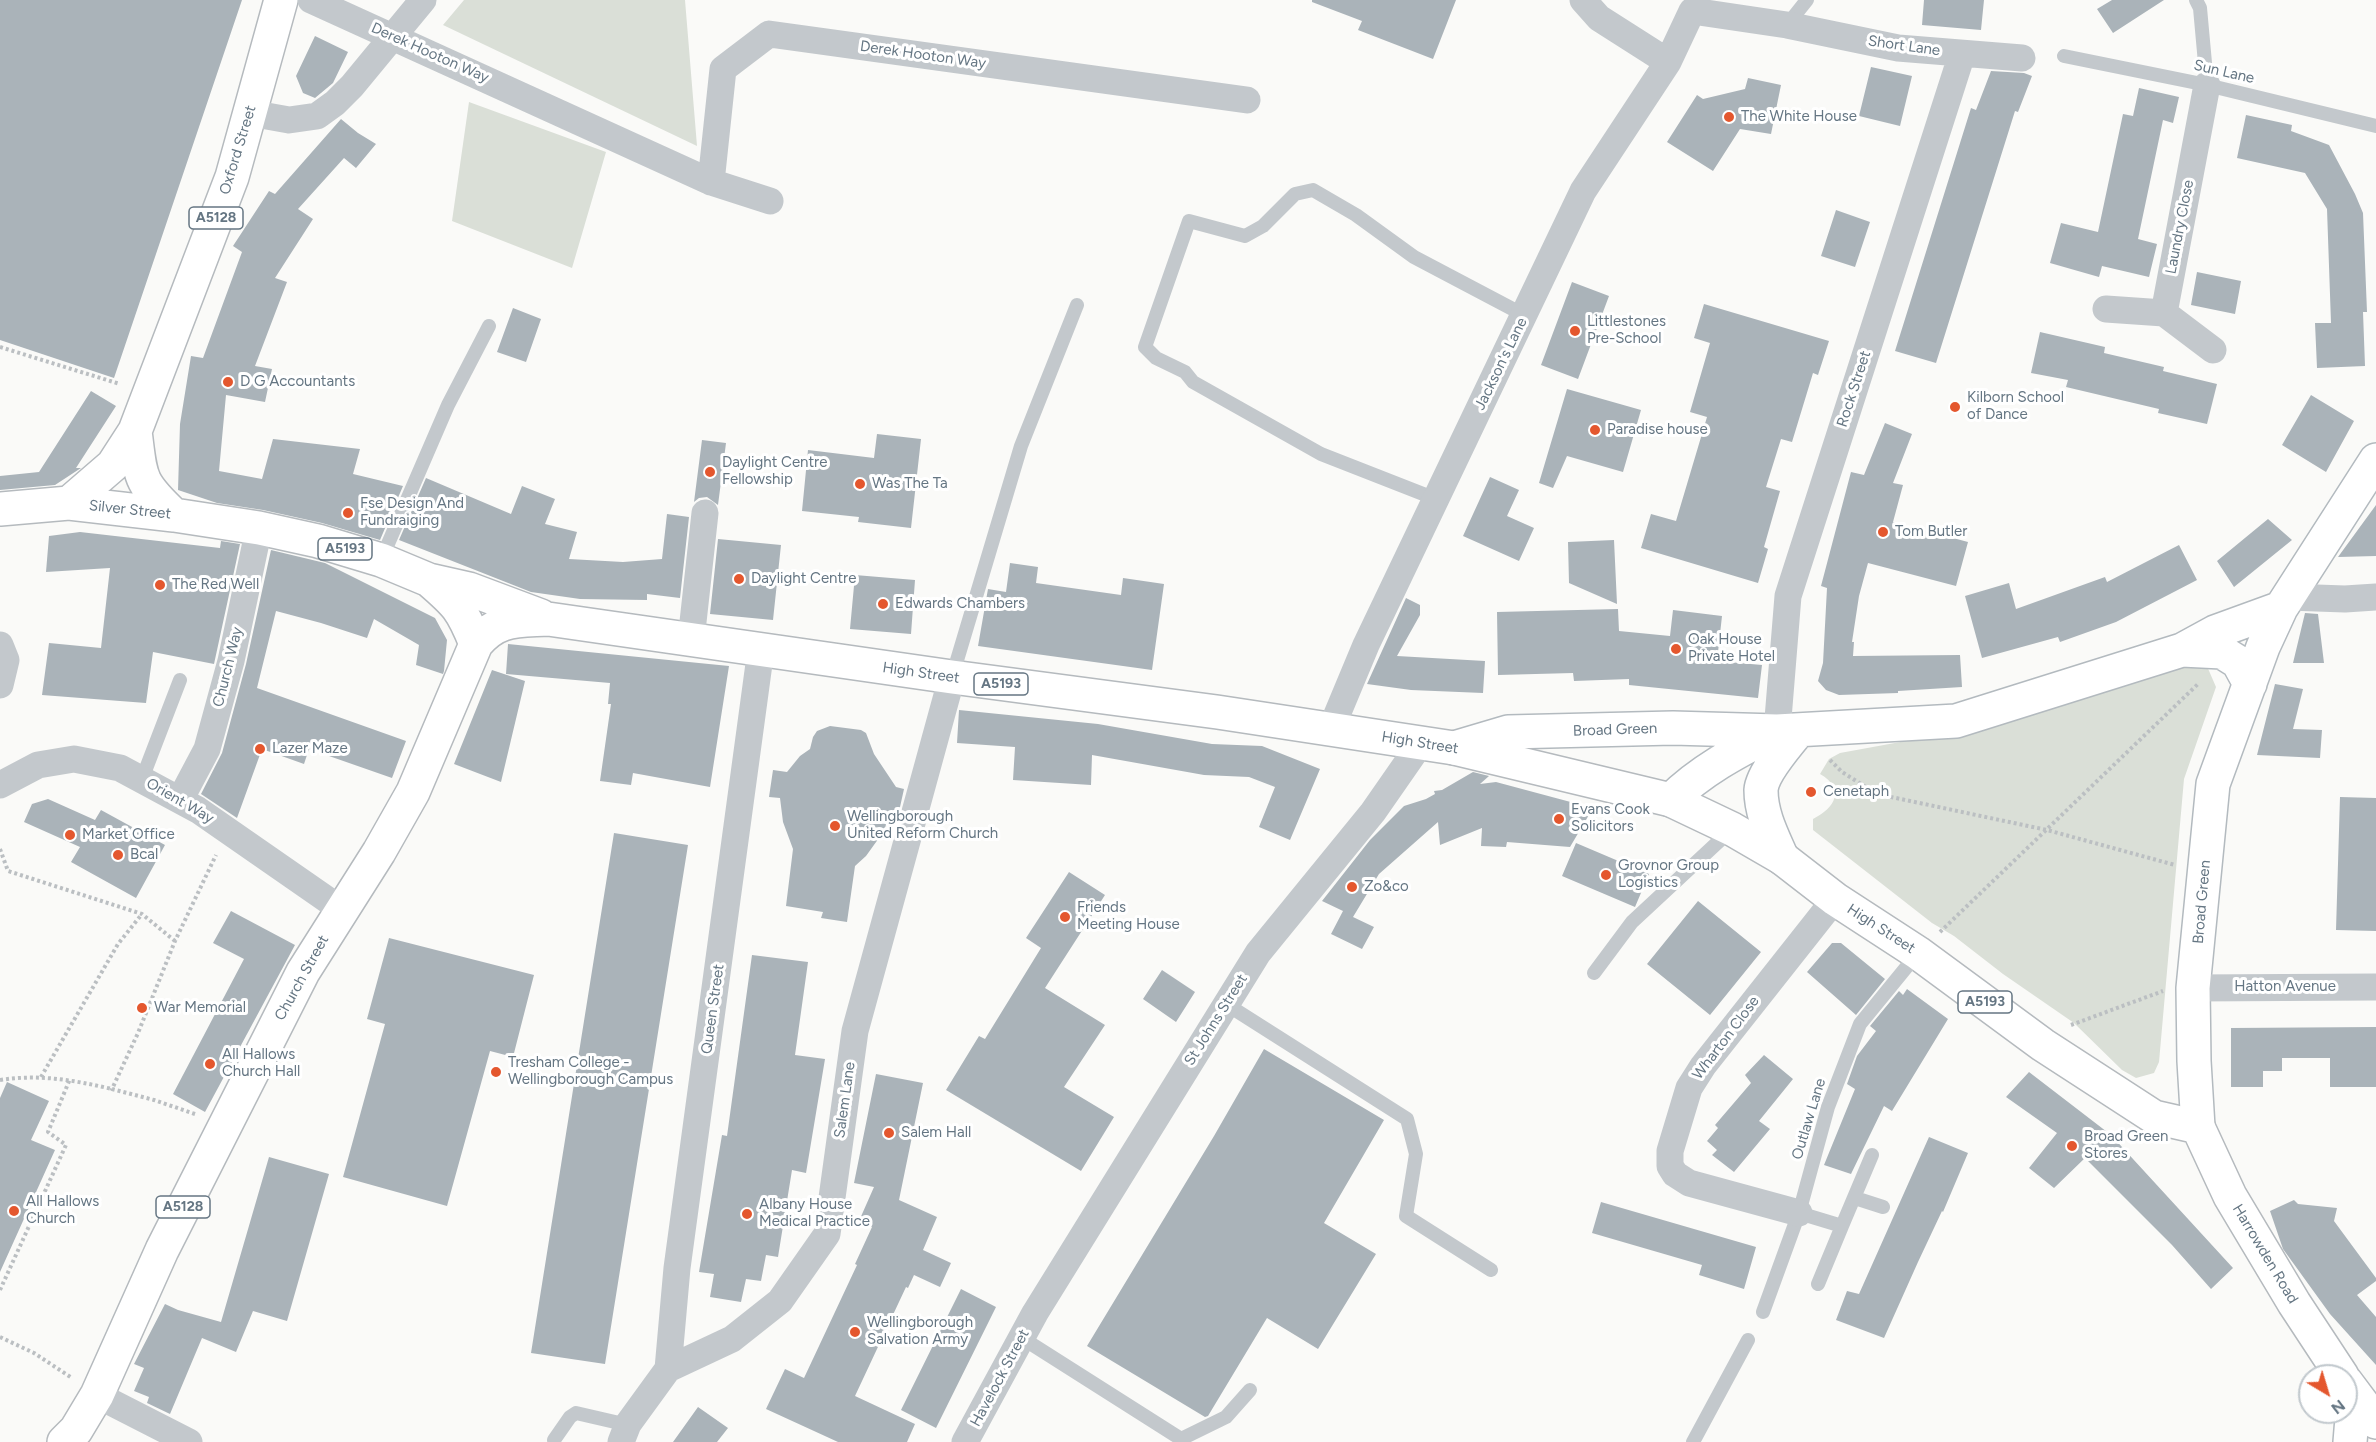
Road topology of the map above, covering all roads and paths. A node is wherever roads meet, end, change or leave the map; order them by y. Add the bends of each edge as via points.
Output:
1 (280, 0) edge
2 (311, 0) edge
3 (423, 0) edge
4 (1807, 0) edge
5 (2196, 0) edge
6 (1596, 6) edge
7 (1692, 11) joint
8 (1787, 25) junction
9 (392, 36) junction
10 (1962, 54) junction
11 (2064, 56) dead end
12 (2022, 58) dead end
13 (1668, 62) junction
14 (2207, 85) junction
15 (1247, 100) dead end
16 (250, 113) junction
17 (2376, 126) edge
18 (711, 182) junction
19 (770, 201) dead end
20 (1077, 305) dead end
21 (2106, 309) dead end
22 (2164, 313) junction
23 (1524, 315) junction
24 (489, 326) dead end
25 (0, 347) edge
26 (2213, 350) dead end
27 (122, 385) dead end
28 (135, 431) junction
29 (2376, 460) edge
30 (1436, 499) junction
31 (69, 503) junction
32 (0, 509) edge
33 (705, 513) dead end
34 (174, 514) junction
35 (259, 528) junction
36 (381, 560) junction
37 (429, 580) junction
38 (2376, 597) edge
39 (2284, 602) junction
40 (548, 619) junction
41 (691, 640) junction
42 (476, 644) junction
43 (0, 645) edge
44 (761, 649) junction
45 (2182, 650) junction
46 (2206, 676) dead end
47 (952, 677) junction
48 (180, 680) dead end
49 (2250, 684) junction
50 (0, 685) edge
51 (1331, 729) junction
52 (1802, 730) junction
53 (1421, 743) junction
54 (1454, 748) junction
55 (142, 779) junction
56 (0, 785) edge
57 (180, 800) junction
58 (1671, 800) junction
59 (1732, 829) junction
60 (228, 830) junction
61 (2047, 830) junction
62 (0, 850) edge
63 (1782, 858) junction
64 (2205, 873) junction
65 (1835, 899) junction
66 (342, 910) junction
67 (142, 914) junction
68 (175, 941) junction
69 (1918, 953) junction
70 (1593, 973) dead end
71 (2376, 987) edge
72 (2193, 988) junction
73 (1226, 1005) junction
74 (2043, 1044) junction
75 (41, 1077) junction
76 (70, 1079) junction
77 (0, 1080) edge
78 (112, 1089) junction
79 (225, 1125) junction
80 (2198, 1127) junction
81 (1872, 1155) dead end
82 (1855, 1198) junction
83 (1883, 1206) dead end
84 (1799, 1213) junction
85 (1842, 1226) junction
86 (1491, 1270) dead end
87 (1818, 1284) dead end
88 (0, 1290) edge
89 (1763, 1312) dead end
90 (1035, 1313) joint
91 (0, 1337) edge
92 (1022, 1338) junction
93 (1748, 1341) dead end
94 (2335, 1364) edge
95 (668, 1370) junction
96 (1250, 1390) dead end
97 (97, 1395) junction
98 (2358, 1398) edge
99 (2376, 1422) edge
100 (2349, 1424) edge
101 (624, 1434) edge
102 (554, 1440) dead end
103 (64, 1442) edge
104 (189, 1442) edge
105 (965, 1442) edge
106 (1693, 1442) edge
107 (2350, 1442) edge

1 - 16 main road, Oxford Street / A5128
2 - 9 street, Derek Hooton Way
3 - 9 street
4 - 8 lane
5 - 14 lane
6 - 13 street
7 - 8 street, Short Lane
7 - 13 street, Jackson's Lane
8 - 10 street, Short Lane via 1898,48
9 - 16 street via 352,86 317,116 289,120
9 - 18 street, Derek Hooton Way
10 - 12 street, Short Lane
10 - 52 street, Rock Street via 1788,597
11 - 14 lane, Sun Lane
13 - 23 street, Jackson's Lane via 1583,191
14 - 17 lane, Sun Lane
14 - 22 street, Laundry Close
15 - 18 street, Derek Hooton Way via 769,34 723,69
16 - 28 main road, Oxford Street / A5128 via 232,177
18 - 19 street, Derek Hooton Way
20 - 47 lane via 1021,446
21 - 22 street
22 - 26 street
23 - 30 street, Jackson's Lane
23 - 30 lane via 1414,257 1313,190 1295,194 1263,226 1245,236 1189,220 1145,347 1156,358 1185,372 1193,382 1321,454
24 - 36 lane via 448,405
25 - 27 path
28 - 31 main road, Oxford Street via 113,465
28 - 34 main road, Oxford Street via 141,476
29 - 39 main road, Broad Green
30 - 51 street, Jackson's Lane via 1366,645
31 - 32 main road, Silver Street / A5193
31 - 34 main road, Silver Street / A5193
33 - 41 street
34 - 35 main road, Silver Street / A5193
35 - 36 main road, High Street / A5193
35 - 57 street, Church Way via 207,749
36 - 37 main road, High Street / A5193
37 - 40 main road, High Street / A5193 via 469,589
37 - 42 main road, High Street / A5193 via 457,604
38 - 39 street
39 - 45 main road, Broad Green
39 - 49 main road, Broad Green
40 - 41 main road, High Street / A5193
40 - 42 main road, High Street / A5193 via 503,623 485,632
41 - 44 main road, High Street / A5193
42 - 66 main road, Church Street / A5128 via 413,792
43 - 50 street via 6,660
44 - 47 main road, High Street / A5193
44 - 95 street, Queen Street via 677,1268
45 - 49 main road, Broad Green via 2222,652 2238,662
45 - 52 main road, Broad Green via 1956,721
46 - 61 path
47 - 51 main road, High Street / A5193
47 - 95 street, Salem Lane via 855,1031 827,1234 780,1301 732,1339
48 - 55 lane
49 - 64 main road, Broad Green via 2213,784
51 - 53 main road, High Street / A5193
52 - 54 main road, Broad Green via 1508,732
52 - 58 main road, Broad Green via 1733,753 1687,784
52 - 61 path via 1842,772 1877,794
52 - 63 main road via 1777,758 1761,788 1766,821
53 - 54 main road, High Street / A5193
53 - 73 street, St Johns Street via 1373,812 1258,954
54 - 58 main road, High Street / A5193
55 - 56 street, Orient Way via 120,768 74,759 38,765
55 - 57 street, Orient Way
57 - 60 street, Orient Way
58 - 59 main road, High Street / A5193
59 - 63 main road, High Street / A5193
59 - 70 lane via 1632,922
60 - 66 street, Orient Way
60 - 68 path
61 - 64 path
61 - 69 path
62 - 67 path via 8,870
63 - 65 main road, High Street / A5193
64 - 72 main road, Broad Green
65 - 69 main road, High Street / A5193
65 - 84 street, Wharton Close via 1703,1066 1689,1088 1670,1151 1670,1166 1689,1184
66 - 79 main road, Church Street / A5128 via 303,972
67 - 68 path
67 - 75 path via 118,944
68 - 78 path
69 - 74 main road, High Street / A5193
69 - 84 lane, Outlaw Lane via 1860,1024 1828,1107
71 - 72 street, Hatton Avenue
72 - 74 path via 2164,990 2074,1023
72 - 80 main road, Broad Green
73 - 86 lane via 1407,1119 1416,1154 1406,1216
73 - 90 street, St Johns Street
74 - 80 main road, High Street / A5193 via 2154,1117
75 - 76 path
75 - 77 path
76 - 78 path
76 - 88 path via 48,1132 66,1145
78 - 79 path
79 - 97 main road, Church Street / A5128 via 162,1250
80 - 94 main road, Harrowden Road via 2230,1196
81 - 82 lane
82 - 83 lane
82 - 85 lane
84 - 85 lane
84 - 89 lane, Outlaw Lane
85 - 87 lane
90 - 92 street, Havelock Street
91 - 97 path via 34,1353
92 - 96 lane via 1181,1438 1226,1417
92 - 105 street, Havelock Street
93 - 106 lane
95 - 101 street, Salem Lane
97 - 103 main road, Church Street / A5128
97 - 104 street
98 - 99 main road, Harrowden Road
100 - 107 main road
101 - 102 lane via 576,1413

